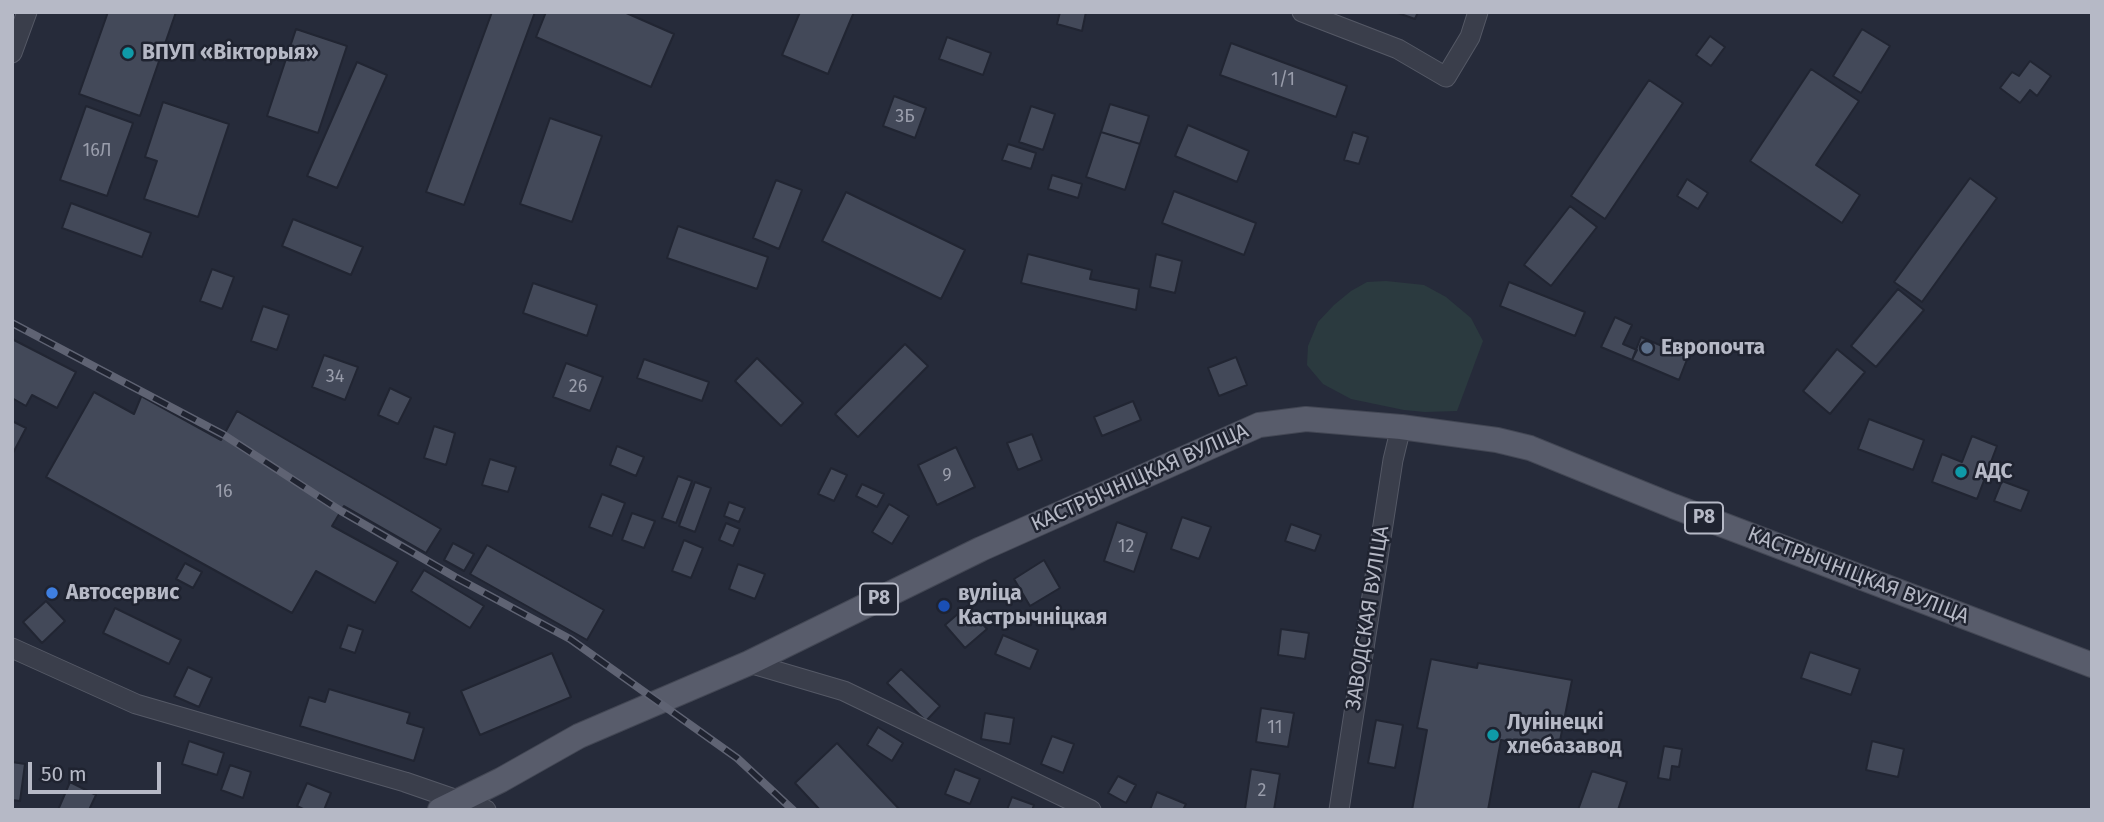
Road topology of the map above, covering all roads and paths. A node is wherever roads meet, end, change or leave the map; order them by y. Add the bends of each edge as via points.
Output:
1 (27, 12) edge
2 (1303, 12) edge
3 (1478, 12) edge
4 (12, 53) edge
5 (1401, 427) junction
6 (12, 649) edge
7 (748, 663) junction
8 (2092, 665) edge
9 (450, 805) edge
10 (486, 810) edge
11 (1091, 810) edge
12 (1339, 810) edge

1 - 4 street
2 - 3 street via 1398,49 1446,77 1470,37
5 - 7 main road, КАСТРЫЧНІЦКАЯ ВУЛІЦА / Р8 via 1306,419 1259,425 981,549
5 - 8 main road, КАСТРЫЧНІЦКАЯ ВУЛІЦА / Р8 via 1530,448
5 - 12 street, ЗАВОДСКАЯ ВУЛІЦА
6 - 9 street via 136,704 292,748
7 - 9 main road, КАСТРЫЧНІЦКАЯ ВУЛІЦА / Р8 via 579,736
7 - 11 street via 844,691
9 - 10 street

